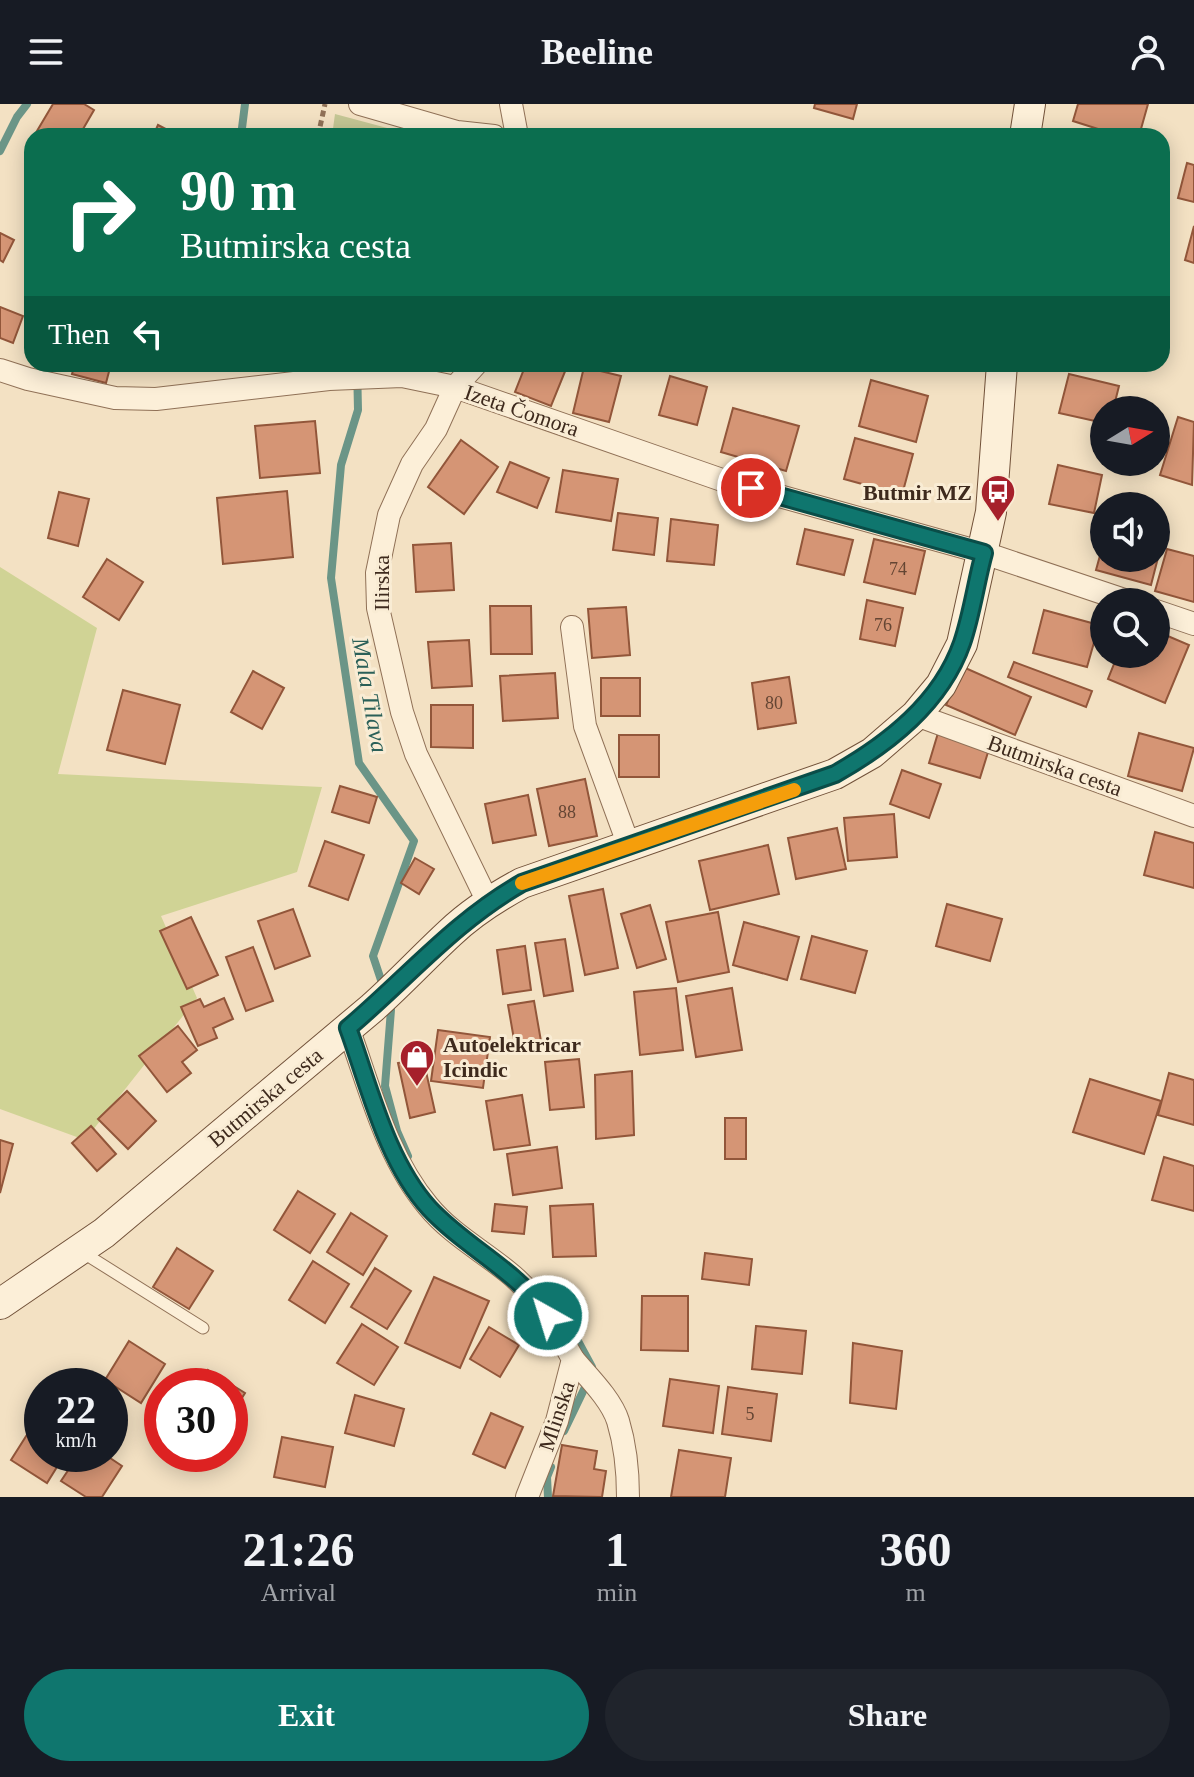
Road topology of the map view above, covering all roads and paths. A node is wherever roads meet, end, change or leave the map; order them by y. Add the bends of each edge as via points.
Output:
1 (325, 104) edge
2 (360, 104) edge
3 (511, 104) edge
4 (1030, 104) edge
5 (320, 128) edge
6 (443, 128) edge
7 (516, 128) edge
8 (1026, 128) edge
9 (0, 370) edge
10 (469, 372) edge
11 (1001, 372) edge
12 (455, 387) junction
13 (984, 553) junction
14 (1090, 589) edge
15 (1170, 616) edge
16 (1194, 624) edge
17 (572, 627) dead end
18 (916, 715) junction
19 (1194, 816) edge
20 (629, 846) junction
21 (488, 902) junction
22 (348, 1028) junction
23 (81, 1251) junction
24 (0, 1304) edge
25 (203, 1328) dead end
26 (579, 1367) junction
27 (527, 1497) edge
28 (628, 1497) edge

1 - 5 path
2 - 6 street
3 - 7 street
4 - 8 street
9 - 12 street, Izeta Čomora via 115,398 156,399 372,375
10 - 12 street, Ilirska
11 - 13 street, Butmirska cesta
12 - 13 street, Izeta Čomora via 722,480
12 - 21 street, Ilirska via 389,515 377,573 378,608 416,754
13 - 14 street, Izeta Čomora
13 - 18 street, Butmirska cesta via 962,644 941,685
15 - 16 street
17 - 20 street via 585,726
18 - 19 street, Butmirska cesta
18 - 20 street, Butmirska cesta via 872,753 835,774
20 - 21 street, Butmirska cesta via 522,883
21 - 22 street, Butmirska cesta
22 - 23 street, Butmirska cesta
22 - 26 street, Mlinska via 385,1130 410,1181 428,1207 465,1242 537,1300
23 - 24 street, Butmirska cesta
23 - 25 lane
26 - 27 street, Mlinska
26 - 28 street via 618,1420

